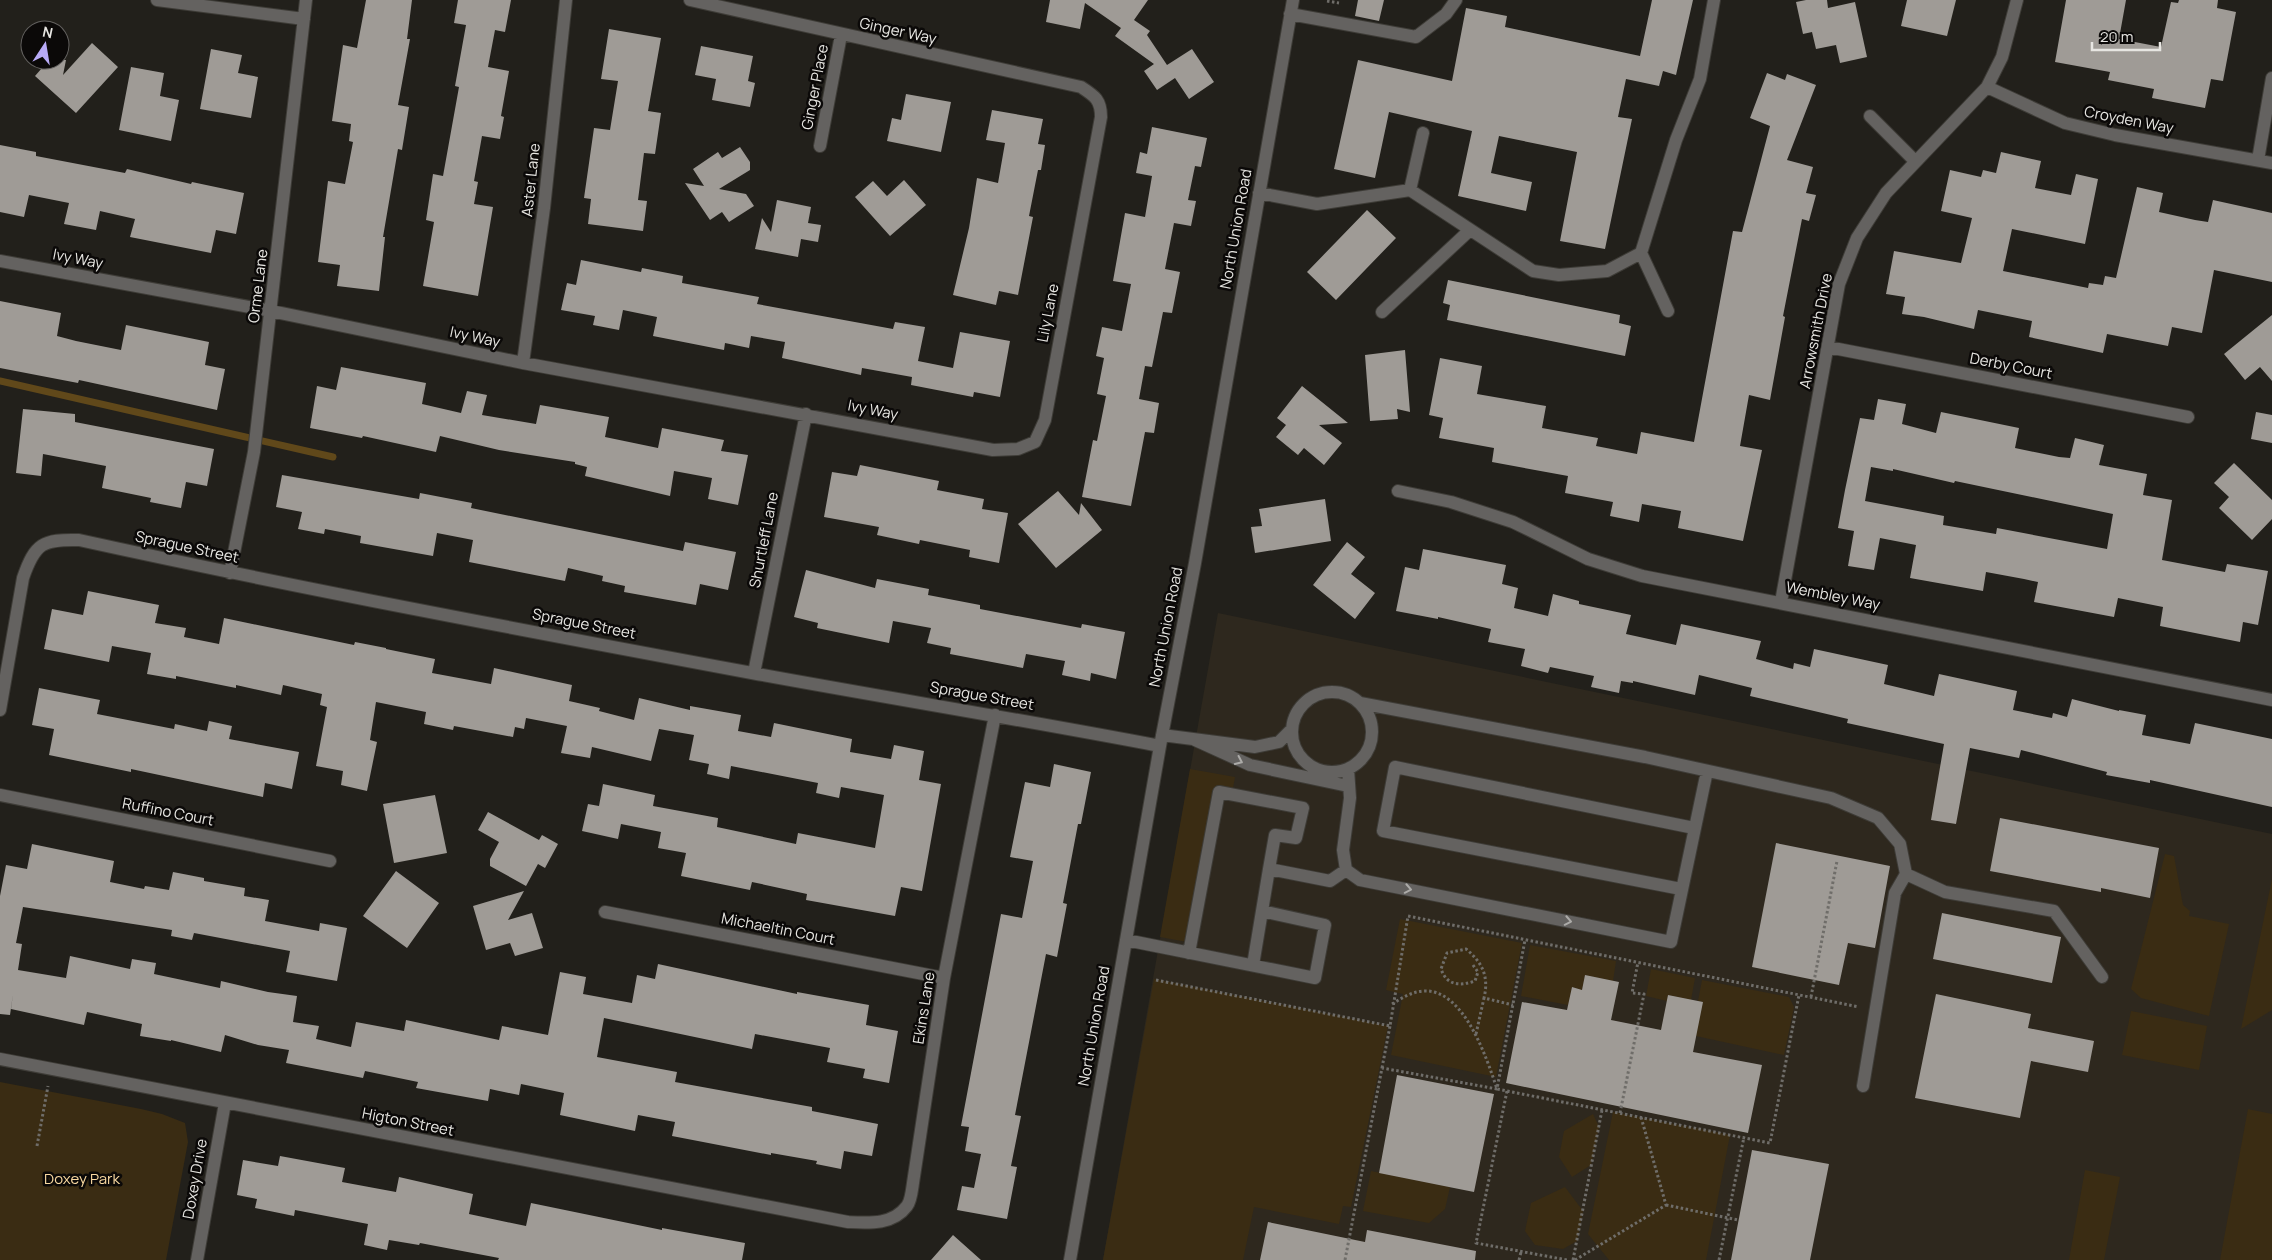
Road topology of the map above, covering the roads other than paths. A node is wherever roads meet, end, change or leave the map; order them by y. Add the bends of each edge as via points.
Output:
1 (158, 0) edge
2 (306, 0) edge
3 (566, 0) edge
4 (690, 0) edge
5 (1293, 0) edge
6 (1456, 0) edge
7 (1714, 0) edge
8 (2017, 0) edge
9 (1290, 14) junction
10 (304, 19) junction
11 (841, 35) junction
12 (2272, 78) edge
13 (1986, 86) junction
14 (1097, 98) joint
15 (1870, 116) dead end
16 (1423, 133) dead end
17 (820, 146) dead end
18 (2258, 160) junction
19 (1915, 161) junction
20 (2272, 163) edge
21 (1410, 190) junction
22 (1259, 193) junction
23 (1470, 230) junction
24 (1641, 253) junction
25 (0, 261) edge
26 (271, 311) junction
27 (1668, 311) dead end
28 (1382, 312) dead end
29 (1828, 347) junction
30 (523, 363) junction
31 (806, 414) junction
32 (2188, 417) dead end
33 (945, 440) joint
34 (1398, 491) dead end
35 (230, 573) junction
36 (1782, 602) junction
37 (754, 673) junction
38 (2272, 700) edge
39 (1360, 703) junction
40 (0, 710) edge
41 (995, 715) junction
42 (1291, 730) junction
43 (1161, 740) junction
44 (1195, 740) junction
45 (1348, 769) junction
46 (1707, 771) junction
47 (1348, 786) junction
48 (0, 795) edge
49 (1694, 828) junction
50 (330, 860) dead end
51 (1268, 868) junction
52 (1346, 870) junction
53 (1906, 874) junction
54 (1681, 889) junction
55 (1262, 911) junction
56 (605, 912) dead end
57 (1126, 940) junction
58 (1189, 953) junction
59 (1253, 965) junction
60 (2102, 977) dead end
61 (944, 978) junction
62 (0, 1059) edge
63 (1863, 1086) dead end
64 (224, 1103) junction
65 (810, 1215) joint
66 (197, 1260) edge
67 (1070, 1260) edge

1 - 10 street
2 - 10 street, Orme Lane
3 - 30 street, Aster Lane via 544,208
4 - 11 street, Ginger Way
5 - 9 street, North Union Road
6 - 9 street via 1446,14 1416,38
7 - 24 street via 1700,80 1676,140
8 - 13 street, Arrowsmith Drive via 2002,57
9 - 22 street, North Union Road
10 - 26 street, Orme Lane
11 - 14 street, Ginger Way via 1081,87
11 - 17 street, Ginger Place
12 - 18 street
13 - 18 street, Croyden Way via 2065,123
13 - 19 street, Arrowsmith Drive
14 - 33 street, Lily Lane via 1101,117 1045,420 1035,442 1018,449 993,450
15 - 19 street
16 - 21 street
18 - 20 street, Croyden Way
19 - 29 street, Arrowsmith Drive via 1886,194 1857,238 1839,284
21 - 22 street via 1317,204
21 - 23 street
22 - 43 street, North Union Road
23 - 24 street via 1533,271 1559,275 1607,271
23 - 28 street
24 - 27 street
25 - 26 street, Ivy Way
26 - 30 street, Ivy Way
26 - 35 street, Orme Lane via 254,452
29 - 32 street, Derby Court
29 - 36 street, Arrowsmith Drive
30 - 31 street, Ivy Way
31 - 33 street, Ivy Way
31 - 37 street, Shurtleff Lane
34 - 36 street, Wembley Way via 1451,502 1513,522 1588,559 1642,576
35 - 37 street, Sprague Street
35 - 40 street, Sprague Street via 79,540 53,540 36,549 23,578
36 - 38 street, Wembley Way
37 - 41 street, Sprague Street
39 - 42 street via 1349,695 1323,692 1301,706
39 - 45 street via 1368,713 1372,739 1367,752
39 - 46 street
41 - 43 street, Sprague Street
41 - 61 street, Ekins Lane
42 - 44 street via 1279,742 1255,747
42 - 45 street via 1299,756 1309,765 1321,771
43 - 44 street, Sprague Street
43 - 57 street, North Union Road
44 -> 47 street via 1250,765
45 - 47 street
46 - 49 street
46 - 53 street via 1831,798 1878,818 1900,844
47 - 52 street via 1350,798 1343,850
48 - 50 street, Ruffino Court
49 - 54 street
49 - 54 street via 1395,767 1383,831
51 - 52 street via 1330,881
51 - 55 street
51 - 58 street via 1275,835 1296,838 1303,808 1219,792
52 -> 54 street via 1360,880 1671,942
53 - 60 street via 1945,892 2054,911
53 - 63 street via 1895,893
55 - 59 street
55 - 59 street via 1326,925 1315,978
56 - 61 street, Michaeltin Court
57 - 58 street
57 - 67 street, North Union Road
58 - 59 street
61 - 65 street, Ekins Lane via 907,1206 894,1217 879,1223 848,1222
62 - 64 street, Higton Street
64 - 65 street, Higton Street
64 - 66 street, Doxey Drive

